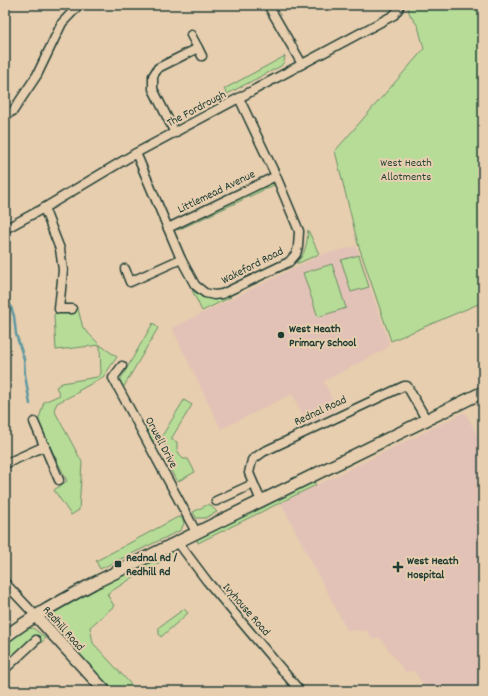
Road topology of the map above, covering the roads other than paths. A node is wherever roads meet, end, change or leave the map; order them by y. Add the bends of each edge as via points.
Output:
1 (79, 5) edge
2 (268, 5) edge
3 (399, 7) edge
4 (191, 35) dead end
5 (198, 48) junction
6 (202, 56) dead end
7 (302, 64) junction
8 (239, 98) junction
9 (5, 115) edge
10 (175, 132) junction
11 (136, 153) junction
12 (276, 176) junction
13 (44, 208) junction
14 (168, 228) junction
15 (5, 229) edge
16 (181, 259) junction
17 (125, 270) dead end
18 (72, 309) dead end
19 (122, 366) dead end
20 (483, 392) edge
21 (426, 419) junction
22 (34, 422) dead end
23 (45, 446) junction
24 (5, 464) edge
25 (59, 480) dead end
26 (253, 484) junction
27 (216, 501) dead end
28 (261, 501) junction
29 (196, 532) junction
30 (177, 541) junction
31 (5, 583) edge
32 (36, 616) junction
33 (5, 637) edge
34 (36, 640) dead end
35 (5, 669) edge
36 (105, 691) edge
37 (300, 691) edge

1 - 9 street via 62,23 37,75 13,111
2 - 7 street
3 - 7 street, The Fordrough via 394,15
4 - 5 street
5 - 6 street
5 - 10 street via 158,68 153,76 153,88
7 - 8 street, The Fordrough
8 - 10 street, The Fordrough
8 - 12 street, Wakeford Road
10 - 11 street, The Fordrough
11 - 13 street, The Fordrough
11 - 14 street, Wakeford Road
12 - 14 street, Littlemead Avenue
12 - 16 street, Wakeford Road via 299,231 296,254 289,262 222,294 214,294 205,293 195,285
13 - 15 street, The Fordrough
13 - 18 street via 60,249 63,270 59,309
14 - 16 street, Wakeford Road
16 - 17 street via 130,282
19 - 29 street, Orwell Drive via 112,378
20 - 21 street
21 - 26 street, Rednal Road via 407,386 404,386 255,457 248,473
21 - 28 street
22 - 23 street
23 - 24 street
23 - 25 street
26 - 27 street
26 - 28 street, Rednal Road
28 - 29 street
29 - 30 street
30 - 32 street
30 - 37 street, Ivyhouse Road via 207,581
31 - 32 street, Redhill Road
32 - 33 street
32 - 36 street, Redhill Road
34 - 35 street

